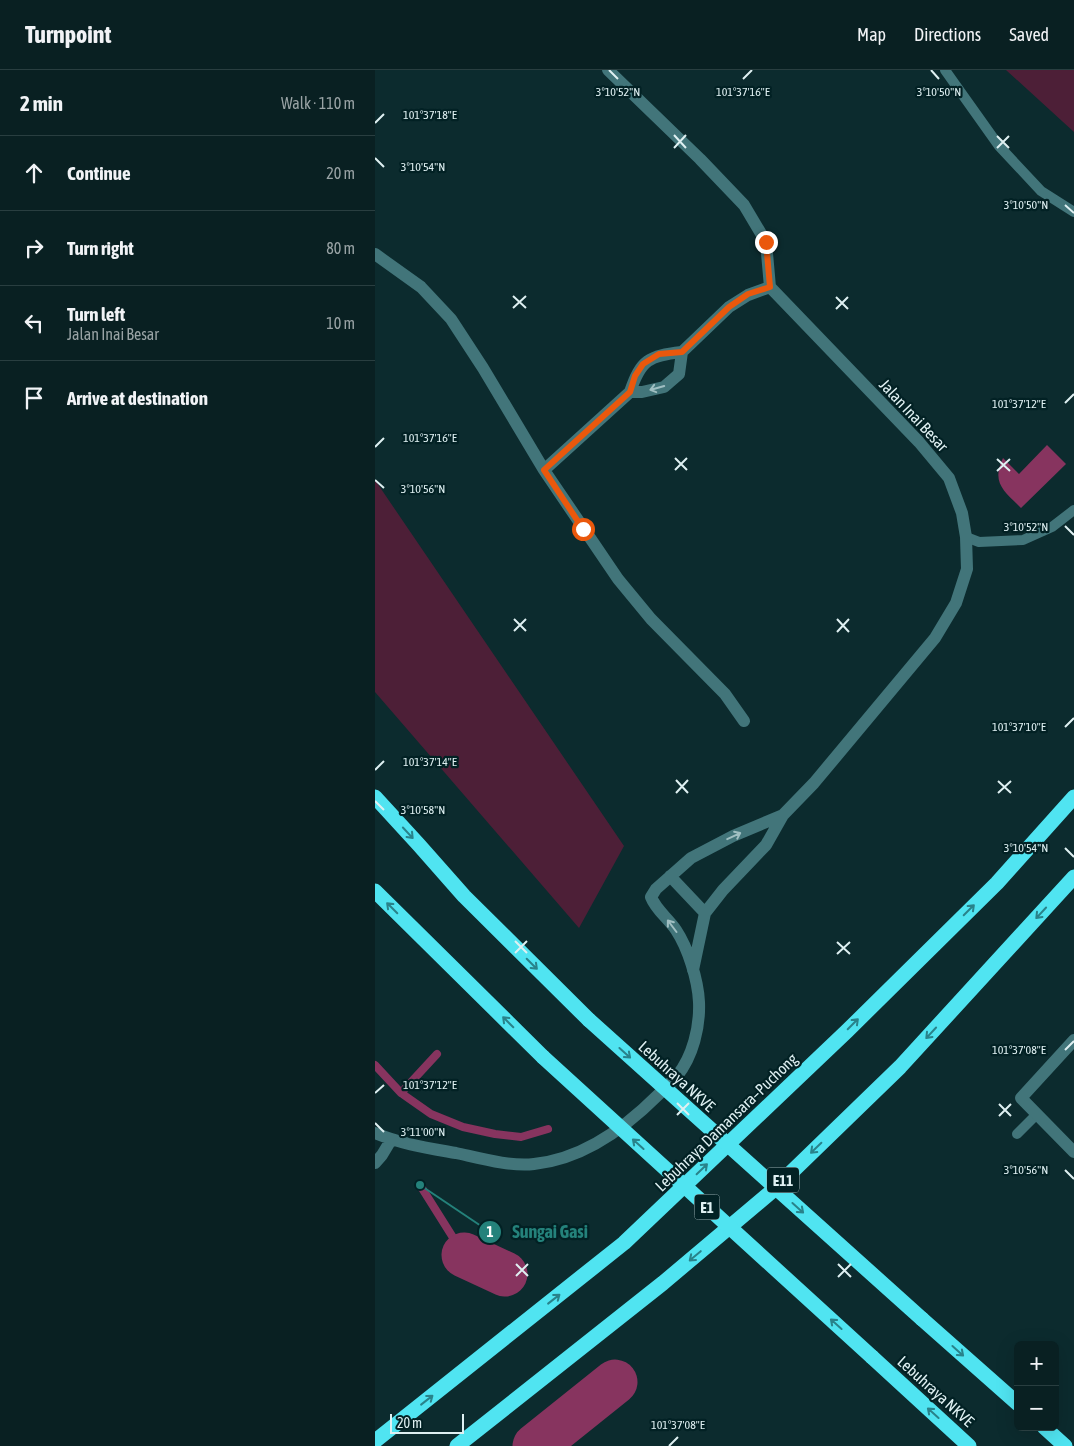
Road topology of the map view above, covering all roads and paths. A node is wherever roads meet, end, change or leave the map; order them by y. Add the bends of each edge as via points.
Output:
1 (608, 70) edge
2 (945, 70) edge
3 (1074, 212) edge
4 (375, 254) edge
5 (770, 287) junction
6 (682, 352) junction
7 (630, 392) junction
8 (544, 470) junction
9 (1074, 510) edge
10 (966, 538) junction
11 (744, 721) dead end
12 (375, 797) edge
13 (1074, 797) edge
14 (783, 814) junction
15 (670, 876) junction
16 (1074, 877) edge
17 (375, 891) edge
18 (705, 913) junction
19 (693, 970) junction
20 (1074, 1040) edge
21 (1037, 1114) junction
22 (375, 1133) edge
23 (1017, 1134) dead end
24 (391, 1140) junction
25 (1074, 1152) edge
26 (375, 1163) edge
27 (1014, 1400) edge
28 (1048, 1431) edge
29 (375, 1441) edge
30 (457, 1446) edge
31 (969, 1446) edge
32 (1065, 1446) edge

1 - 5 street via 744,205 766,242
2 - 3 lane via 999,146 1041,191
4 - 8 street via 421,287 451,319
5 - 6 street via 748,294 729,307
5 - 10 street, Jalan Inai Besar via 919,442 949,478 962,512
6 - 7 street via 659,354 643,364
6 -> 7 street via 679,374 664,387
7 - 8 street
8 - 11 street via 619,579 651,618 725,694
9 - 10 lane via 1052,527 1023,540 979,542
10 - 14 street, Jalan Inai Besar via 967,568 956,603 935,638 814,783
12 -> 27 highway, Lebuhraya NKVE, bridge via 464,896 589,1020
29 -> 13 highway, Lebuhraya Damansara–Puchong via 624,1243 997,883
15 -> 14 street via 691,858
14 - 18 street via 766,845
15 - 18 street
19 -> 15 street via 676,930 651,897
16 -> 30 highway, E11 via 900,1067 771,1192 663,1283
31 -> 17 highway, Lebuhraya NKVE / E1, bridge via 543,1056
18 - 19 street
19 - 24 street via 699,999 699,1020 687,1058 677,1076 643,1110 607,1138 557,1160 533,1164 489,1160
20 - 21 street via 1021,1098
21 - 23 lane
21 - 25 street
22 - 24 street
24 - 26 street
28 - 32 highway

